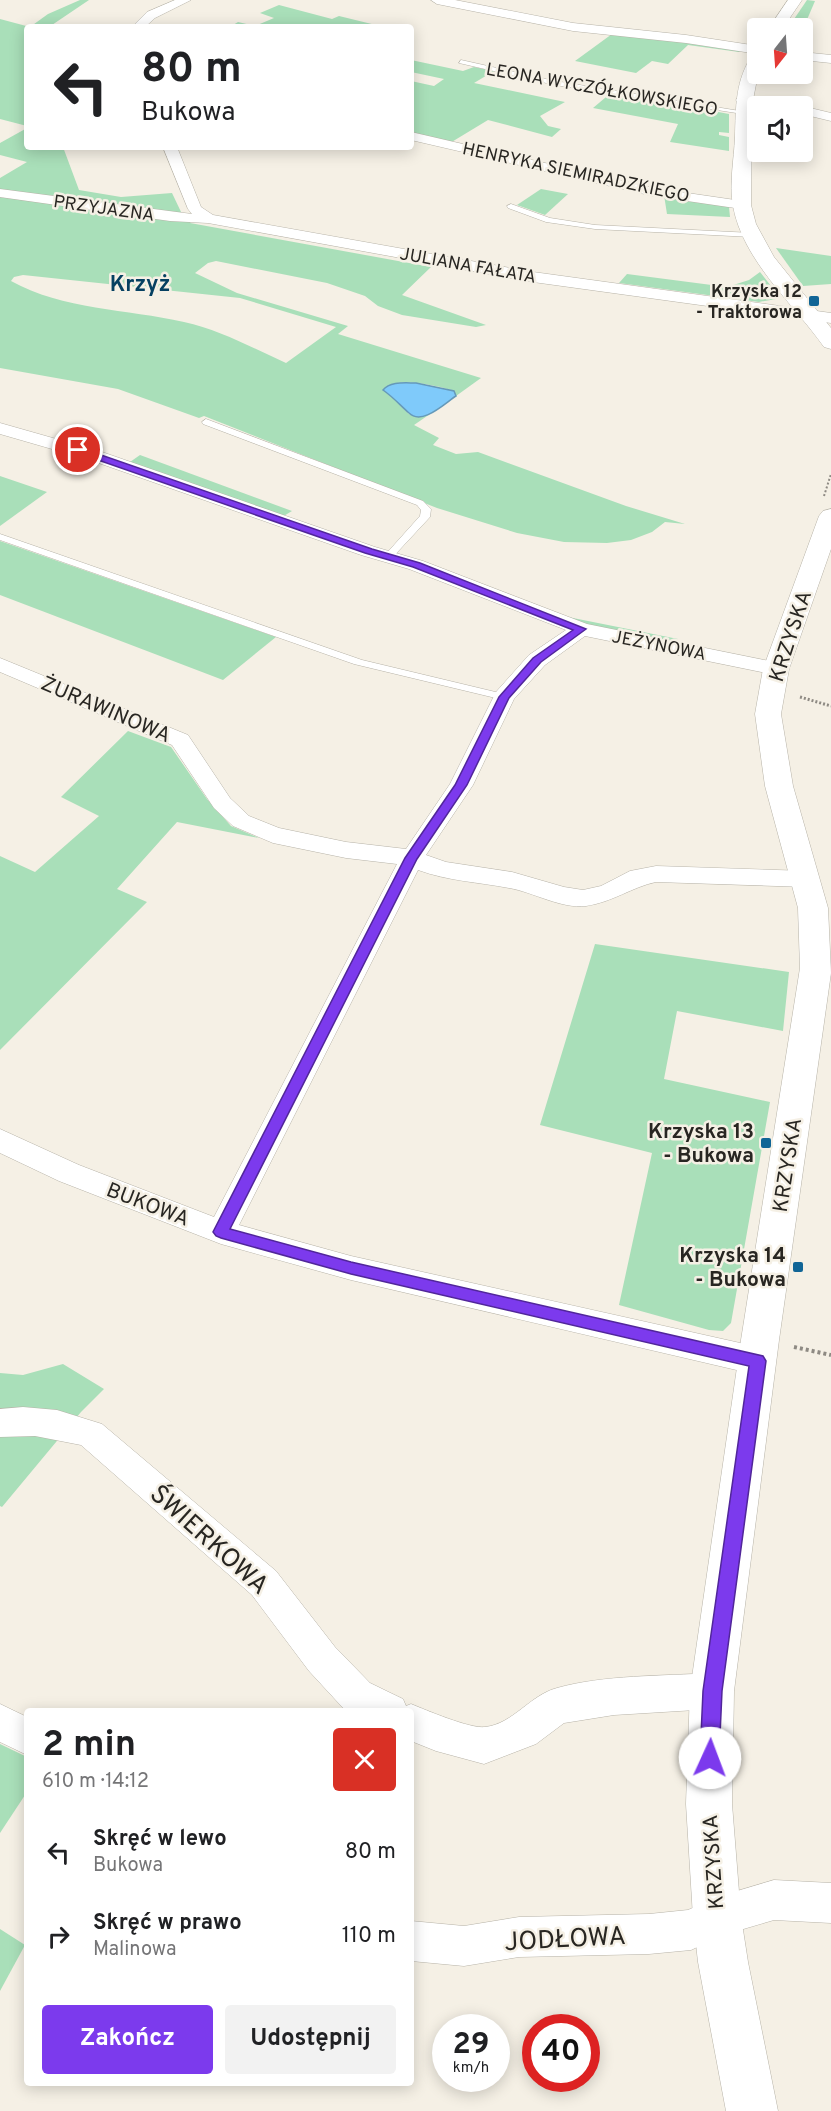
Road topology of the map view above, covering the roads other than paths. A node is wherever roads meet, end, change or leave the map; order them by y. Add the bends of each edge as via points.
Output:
1 (185, 0) edge
2 (437, 0) edge
3 (795, 0) edge
4 (783, 18) edge
5 (142, 24) edge
6 (747, 48) edge
7 (813, 57) edge
8 (831, 59) edge
9 (460, 62) dead end
10 (747, 79) edge
11 (743, 106) junction
12 (747, 106) edge
13 (813, 113) edge
14 (831, 117) edge
15 (414, 137) edge
16 (172, 150) edge
17 (0, 193) edge
18 (742, 205) junction
19 (511, 206) dead end
20 (208, 219) junction
21 (752, 235) junction
22 (812, 315) junction
23 (831, 318) edge
24 (831, 343) edge
25 (206, 422) dead end
26 (0, 428) edge
27 (831, 516) edge
28 (0, 537) edge
29 (388, 556) junction
30 (580, 629) junction
31 (0, 664) edge
32 (776, 669) junction
33 (504, 697) junction
34 (412, 858) junction
35 (806, 879) junction
36 (0, 1140) edge
37 (221, 1232) junction
38 (758, 1361) junction
39 (0, 1424) edge
40 (712, 1691) junction
41 (382, 1708) edge
42 (0, 1722) edge
43 (414, 1723) edge
44 (24, 1735) edge
45 (831, 1903) edge
46 (717, 1917) junction
47 (414, 1941) edge
48 (752, 2111) edge

1 - 5 street
2 - 6 street via 573,27
3 - 4 street
7 - 8 street
9 - 11 lane, LEONA WYCZÓŁKOWSKIEGO via 555,83 725,111
10 - 11 street
11 - 12 street
11 - 18 street
13 - 14 street
15 - 18 street, HENRYKA SIEMIRADZKIEGO via 653,192
16 - 20 street via 195,209
17 - 20 street, PRZYJAZNA
18 - 21 street
19 - 21 lane via 549,220 595,227
20 - 22 street, JULIANA FAŁATA via 533,277
21 - 22 street
22 - 23 street, JULIANA FAŁATA
22 - 24 street
25 - 29 lane via 420,503 426,509 425,516
26 - 29 street, JEŻYNOWA via 96,456
27 - 32 street, KRZYSKA
28 - 33 lane via 358,662
29 - 30 street, JEŻYNOWA
30 - 32 street, JEŻYNOWA
30 - 33 street via 537,660
31 - 34 street, ŻURAWINOWA via 180,740 222,803 241,821 273,835
32 - 35 street, KRZYSKA via 768,714 771,741 779,786
33 - 34 street via 461,785
34 - 35 street, ŻURAWINOWA via 442,870 512,880 563,896 606,892 656,874
34 - 37 street
35 - 38 street, KRZYSKA via 813,908 816,968
36 - 37 street, BUKOWA via 69,1173
37 - 38 street, BUKOWA via 351,1268
38 - 40 street, KRZYSKA
39 - 41 street, ŚWIERKOWA via 20,1420 58,1424 91,1434 264,1583 322,1659 357,1696
40 - 43 street via 614,1697 557,1706 523,1731 484,1746
40 - 46 street, KRZYSKA via 709,1804
42 - 44 street
45 - 46 street, JODŁOWA via 774,1900
46 - 47 street, JODŁOWA via 691,1930 649,1934 519,1936 464,1946
46 - 48 street, KRZYSKA

